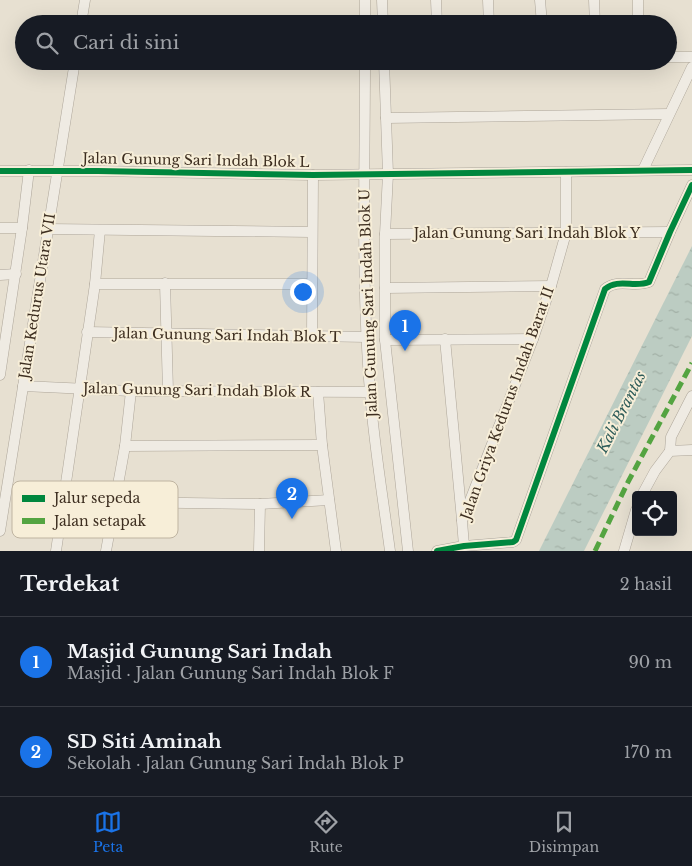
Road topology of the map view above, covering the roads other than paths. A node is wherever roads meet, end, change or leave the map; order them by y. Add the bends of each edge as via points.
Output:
1 (85, 0) edge
2 (365, 0) edge
3 (382, 0) edge
4 (436, 0) edge
5 (488, 0) edge
6 (540, 0) edge
7 (594, 0) edge
8 (638, 0) edge
9 (82, 15) edge
10 (365, 15) edge
11 (383, 15) edge
12 (437, 15) edge
13 (489, 15) edge
14 (541, 15) edge
15 (595, 15) edge
16 (638, 15) edge
17 (677, 57) edge
18 (692, 57) edge
19 (692, 67) edge
20 (73, 70) edge
21 (365, 70) edge
22 (384, 70) edge
23 (669, 114) junction
24 (386, 118) junction
25 (29, 170) junction
26 (56, 170) junction
27 (643, 170) junction
28 (692, 170) edge
29 (0, 171) edge
30 (566, 172) junction
31 (363, 173) junction
32 (388, 174) junction
33 (312, 175) junction
34 (692, 185) edge
35 (0, 228) edge
36 (22, 228) junction
37 (48, 229) junction
38 (100, 230) junction
39 (311, 232) junction
40 (670, 232) junction
41 (566, 233) junction
42 (384, 234) junction
43 (0, 274) edge
44 (16, 274) junction
45 (166, 283) junction
46 (95, 284) junction
47 (312, 284) junction
48 (550, 286) junction
49 (385, 288) junction
50 (87, 332) junction
51 (166, 334) junction
52 (312, 337) junction
53 (367, 337) junction
54 (445, 339) junction
55 (533, 339) junction
56 (385, 340) junction
57 (0, 375) edge
58 (23, 386) junction
59 (79, 388) junction
60 (131, 391) junction
61 (168, 391) junction
62 (318, 392) junction
63 (370, 392) junction
64 (692, 396) edge
65 (687, 413) edge
66 (322, 445) junction
67 (125, 446) junction
68 (692, 450) edge
69 (670, 451) junction
70 (66, 481) edge
71 (119, 481) edge
72 (644, 491) edge
73 (330, 500) junction
74 (178, 503) edge
75 (260, 504) junction
76 (462, 521) junction
77 (632, 524) edge
78 (0, 531) edge
79 (58, 538) edge
80 (109, 538) edge
81 (464, 546) junction
82 (56, 551) edge
83 (106, 551) edge
84 (259, 551) edge
85 (336, 551) edge
86 (390, 551) edge
87 (408, 551) edge
88 (437, 551) edge
89 (624, 551) edge

1 - 9 street
2 - 10 street
3 - 11 street
4 - 12 street
5 - 13 street
6 - 14 street
7 - 15 street
8 - 16 street
17 - 18 street
19 - 23 street
20 - 26 street, Jalan Kedurus Utara VII
21 - 31 street, Jalan Gunung Sari Indah Blok U
22 - 24 street
23 - 24 street
23 - 27 street
24 - 32 street
25 - 26 street, Jalan Gunung Sari Indah Blok L
25 - 29 street, Jalan Gunung Sari Indah Blok L
25 - 36 street
26 - 33 street, Jalan Gunung Sari Indah Blok L
26 - 37 street, Jalan Kedurus Utara VII
27 - 28 street, Jalan Gunung Sari Indah Blok L
27 - 30 street, Jalan Gunung Sari Indah Blok L
30 - 32 street, Jalan Gunung Sari Indah Blok L
30 - 41 street, Jalan Griya Kedurus Indah Barat II
31 - 32 street, Jalan Gunung Sari Indah Blok L
31 - 33 street, Jalan Gunung Sari Indah Blok L
31 - 53 street, Jalan Gunung Sari Indah Blok U
32 - 42 street
33 - 39 street
34 - 40 street
35 - 36 street
36 - 44 street
37 - 38 street
37 - 58 street, Jalan Kedurus Utara VII
38 - 39 street
38 - 46 street
39 - 47 street
40 - 41 street, Jalan Gunung Sari Indah Blok Y
40 - 81 street via 649,282 615,284 605,289 517,538 513,542
41 - 42 street, Jalan Gunung Sari Indah Blok Y
41 - 48 street, Jalan Griya Kedurus Indah Barat II
42 - 49 street
43 - 44 street
44 - 57 street
45 - 46 street
45 - 47 street
45 - 51 street
46 - 50 street
47 - 52 street
48 - 49 street
48 - 55 street, Jalan Griya Kedurus Indah Barat II
49 - 56 street
50 - 51 street, Jalan Gunung Sari Indah Blok T
50 - 59 street
51 - 52 street, Jalan Gunung Sari Indah Blok T
51 - 61 street
52 - 53 street, Jalan Gunung Sari Indah Blok T
53 - 63 street, Jalan Gunung Sari Indah Blok U
54 - 55 street
54 - 56 street
54 - 76 street
55 - 76 street, Jalan Griya Kedurus Indah Barat II
56 - 87 street
58 - 59 street, Jalan Gunung Sari Indah Blok R
58 - 78 street, Jalan Kedurus Utara VII
59 - 60 street, Jalan Gunung Sari Indah Blok R
59 - 70 street
60 - 61 street, Jalan Gunung Sari Indah Blok R
60 - 67 street
61 - 62 street, Jalan Gunung Sari Indah Blok R
62 - 63 street, Jalan Gunung Sari Indah Blok R
62 - 66 street
63 - 86 street, Jalan Gunung Sari Indah Blok U
64 - 65 street
65 - 69 street via 671,436
66 - 67 street
66 - 73 street
67 - 71 street
68 - 69 street
69 - 72 street
73 - 75 street
73 - 85 street
74 - 75 street
75 - 84 street
76 - 81 street, Jalan Griya Kedurus Indah Barat II
77 - 89 street
79 - 82 street
80 - 83 street
81 - 88 street

